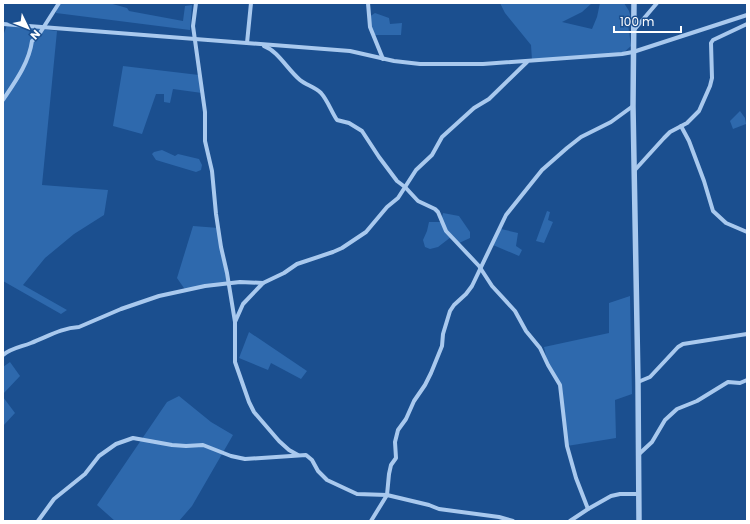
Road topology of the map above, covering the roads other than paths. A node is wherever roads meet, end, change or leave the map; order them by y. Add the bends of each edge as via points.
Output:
1 (59, 3) edge
2 (196, 3) edge
3 (251, 3) edge
4 (368, 3) edge
5 (634, 3) edge
6 (657, 3) edge
7 (747, 15) edge
8 (3, 24) edge
9 (747, 24) edge
10 (44, 28) junction
11 (634, 31) junction
12 (195, 38) junction
13 (247, 43) junction
14 (260, 44) junction
15 (633, 52) junction
16 (383, 59) junction
17 (527, 61) junction
18 (3, 100) edge
19 (633, 106) junction
20 (681, 126) junction
21 (634, 171) junction
22 (405, 187) junction
23 (747, 232) edge
24 (480, 268) junction
25 (263, 283) junction
26 (229, 284) junction
27 (235, 322) junction
28 (747, 334) edge
29 (3, 355) edge
30 (747, 380) edge
31 (638, 382) junction
32 (298, 455) junction
33 (638, 455) junction
34 (638, 494) junction
35 (387, 495) junction
36 (588, 509) junction
37 (38, 521) edge
38 (372, 521) edge
39 (513, 521) edge
40 (570, 521) edge
41 (639, 521) edge

1 - 10 street
2 - 12 street via 193,26
3 - 13 street
4 - 16 street via 370,27
5 - 11 street
6 - 11 street
7 - 15 street
8 - 10 street
9 - 20 street via 711,43 710,86 699,111
10 - 12 street
10 - 18 street via 32,41 30,52 16,81
11 - 15 street
12 - 13 street
12 - 26 street via 205,112 206,150 212,171 216,214
13 - 14 street
14 - 16 street via 361,52
14 - 22 street via 274,51 290,72 302,82 319,91 337,120 349,123 362,131 391,174
15 - 17 street
15 - 19 street
16 - 17 street via 420,64
17 - 22 street via 489,99 474,108 442,137 432,155 416,170
19 - 21 street
19 - 24 street via 611,122 580,137 542,170 506,215
20 - 21 street via 664,138
20 - 23 street via 689,141 713,211 726,222
21 - 31 street
22 - 24 street via 418,201 435,209 446,231
22 - 25 street via 366,232 333,252 297,264
24 - 35 street via 472,286 450,311 442,346 426,385 397,432 396,458 391,465
24 - 36 street via 492,286 515,311 526,331 540,348 560,385 567,446
25 - 26 street
25 - 27 street via 243,304
26 - 27 street
26 - 29 street via 205,286 147,300 79,327 57,332 9,350
27 - 32 street via 235,362 249,402 260,420 279,441
28 - 31 street via 683,344 650,377
30 - 33 street via 740,383 728,382 697,401 677,409 665,420 652,442
31 - 33 street
32 - 35 street via 306,455 327,480 348,490 357,494
32 - 37 street via 245,458 231,456 203,445 186,446 133,438 116,444 99,456 86,474 54,499
33 - 34 street
34 - 36 street via 614,495
34 - 41 street
35 - 38 street
35 - 39 street via 439,509
36 - 40 street

